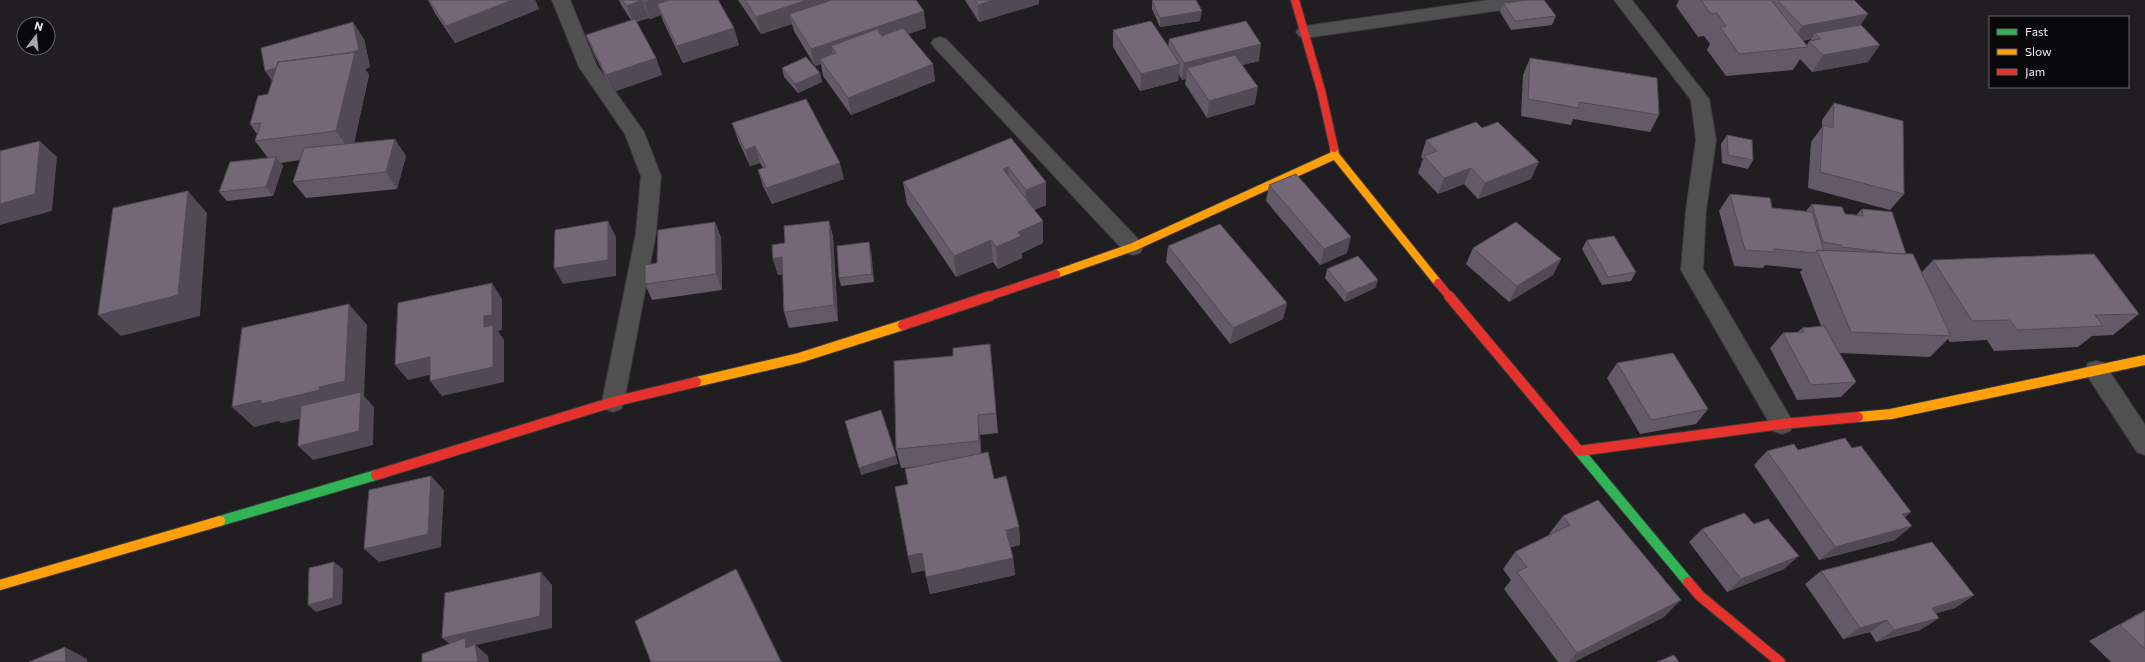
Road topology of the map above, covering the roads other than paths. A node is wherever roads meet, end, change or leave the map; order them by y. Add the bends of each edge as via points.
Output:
1 (561, 0) edge
2 (1295, 0) edge
3 (1529, 0) edge
4 (1623, 0) edge
5 (1305, 32) junction
6 (940, 43) dead end
7 (1335, 155) junction
8 (1133, 247) junction
9 (2145, 360) edge
10 (2096, 370) junction
11 (613, 402) junction
12 (1782, 424) junction
13 (2145, 445) edge
14 (1579, 451) junction
15 (0, 585) edge
16 (1780, 662) edge

1 - 11 street via 588,67 634,132 651,176 646,232
2 - 5 street
3 - 5 street
4 - 12 street via 1700,99 1706,140 1696,210 1692,270
5 - 7 street
6 - 8 street
7 - 8 street
7 - 14 street via 1442,288
8 - 11 street via 953,309 799,358
9 - 10 street
10 - 12 street via 1891,414
10 - 13 street
11 - 15 street via 437,457
12 - 14 street
14 - 16 street via 1700,596

